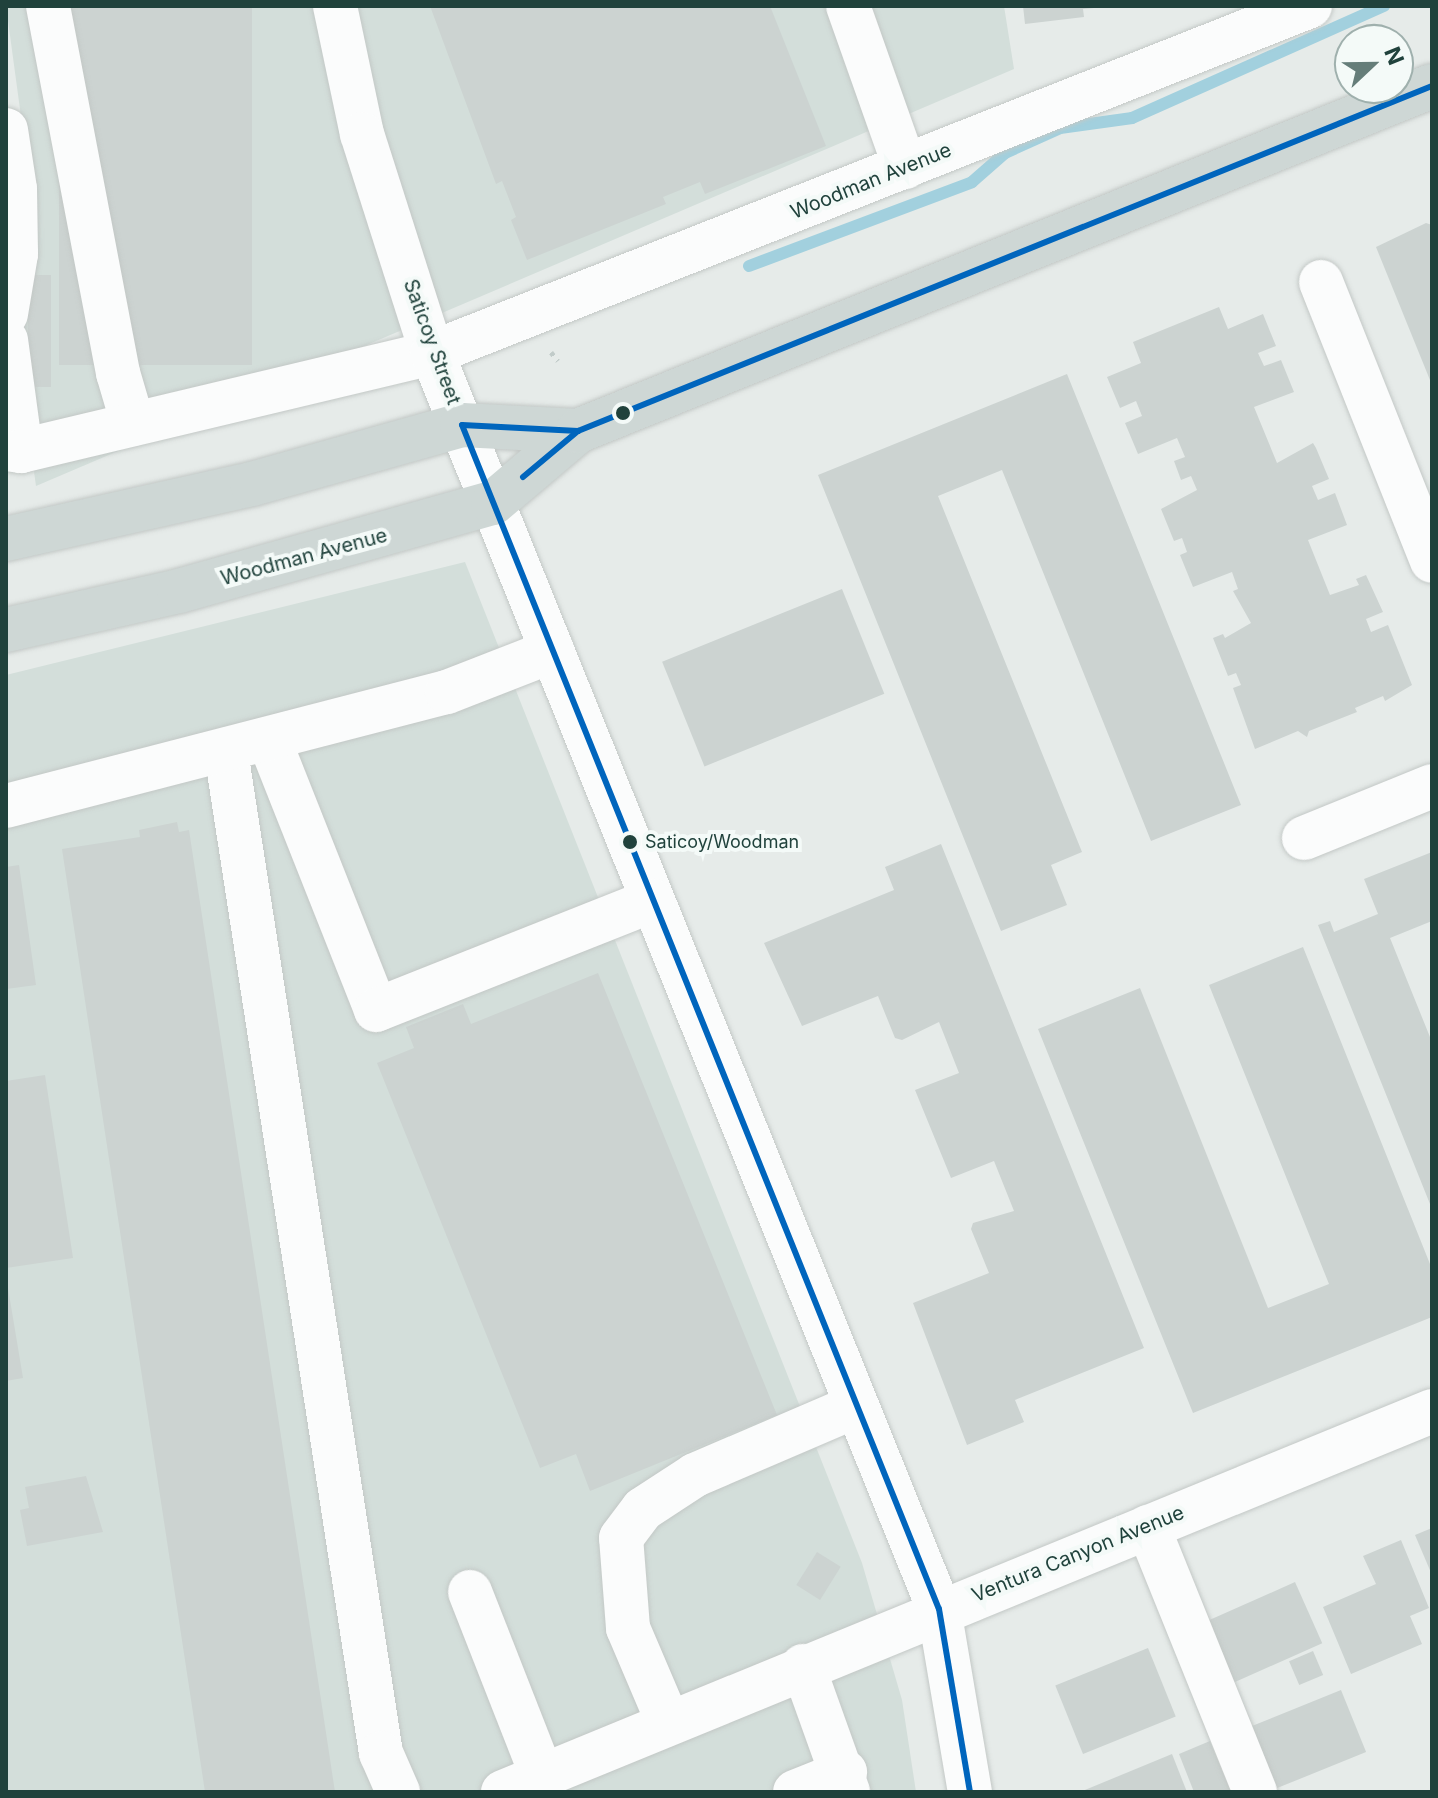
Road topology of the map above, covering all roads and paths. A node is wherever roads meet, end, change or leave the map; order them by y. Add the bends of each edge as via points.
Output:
1 (48, 6) edge
2 (335, 6) edge
3 (848, 6) edge
4 (1310, 6) edge
5 (1242, 19) edge
6 (1432, 86) edge
7 (6, 130) edge
8 (905, 167) junction
9 (1321, 282) dead end
10 (6, 314) edge
11 (6, 340) edge
12 (432, 353) junction
13 (133, 424) junction
14 (462, 425) junction
15 (578, 431) junction
16 (14, 450) edge
17 (493, 503) junction
18 (6, 539) edge
19 (1432, 561) edge
20 (6, 630) edge
21 (552, 651) junction
22 (270, 742) junction
23 (226, 752) junction
24 (1432, 786) edge
25 (6, 806) edge
26 (1304, 838) dead end
27 (652, 901) junction
28 (856, 1406) junction
29 (1432, 1411) edge
30 (1148, 1527) junction
31 (470, 1592) dead end
32 (939, 1609) junction
33 (803, 1666) junction
34 (668, 1722) junction
35 (847, 1782) edge
36 (523, 1784) edge
37 (398, 1792) edge
38 (795, 1792) edge
39 (970, 1792) edge
40 (1255, 1792) edge

1 - 13 street via 118,373
2 - 12 street, Saticoy Street via 362,134
3 - 8 street
4 - 5 street, Woodman Avenue
5 - 8 street, Woodman Avenue
6 - 15 main road, Woodman Avenue
7 - 10 street via 15,189 16,254
8 - 12 street, Woodman Avenue
9 - 19 street
11 - 16 street
12 - 13 street, Woodman Avenue
12 - 14 street, Saticoy Street
13 - 16 street, Woodman Avenue
14 - 15 main road, Woodman Avenue
14 - 17 street, Saticoy Street
14 - 18 main road, Woodman Avenue via 252,484
15 - 17 main road, Woodman Avenue
17 - 20 main road, Woodman Avenue via 236,576
17 - 21 street, Saticoy Street
21 - 22 street via 447,692
21 - 27 street, Saticoy Street
22 - 23 street
22 - 27 street via 376,1010
23 - 25 street
23 - 37 street via 381,1753
24 - 26 street
27 - 28 street, Saticoy Street
28 - 32 street, Saticoy Street
28 - 34 street via 695,1475 643,1509 621,1538 628,1628
29 - 30 street, Ventura Canyon Avenue
30 - 32 street, Ventura Canyon Avenue
30 - 40 street
31 - 36 street
32 - 33 street, Ventura Canyon Avenue
32 - 39 street, Saticoy Street
33 - 34 street, Ventura Canyon Avenue
33 - 35 street
34 - 36 street, Ventura Canyon Avenue
35 - 38 street

